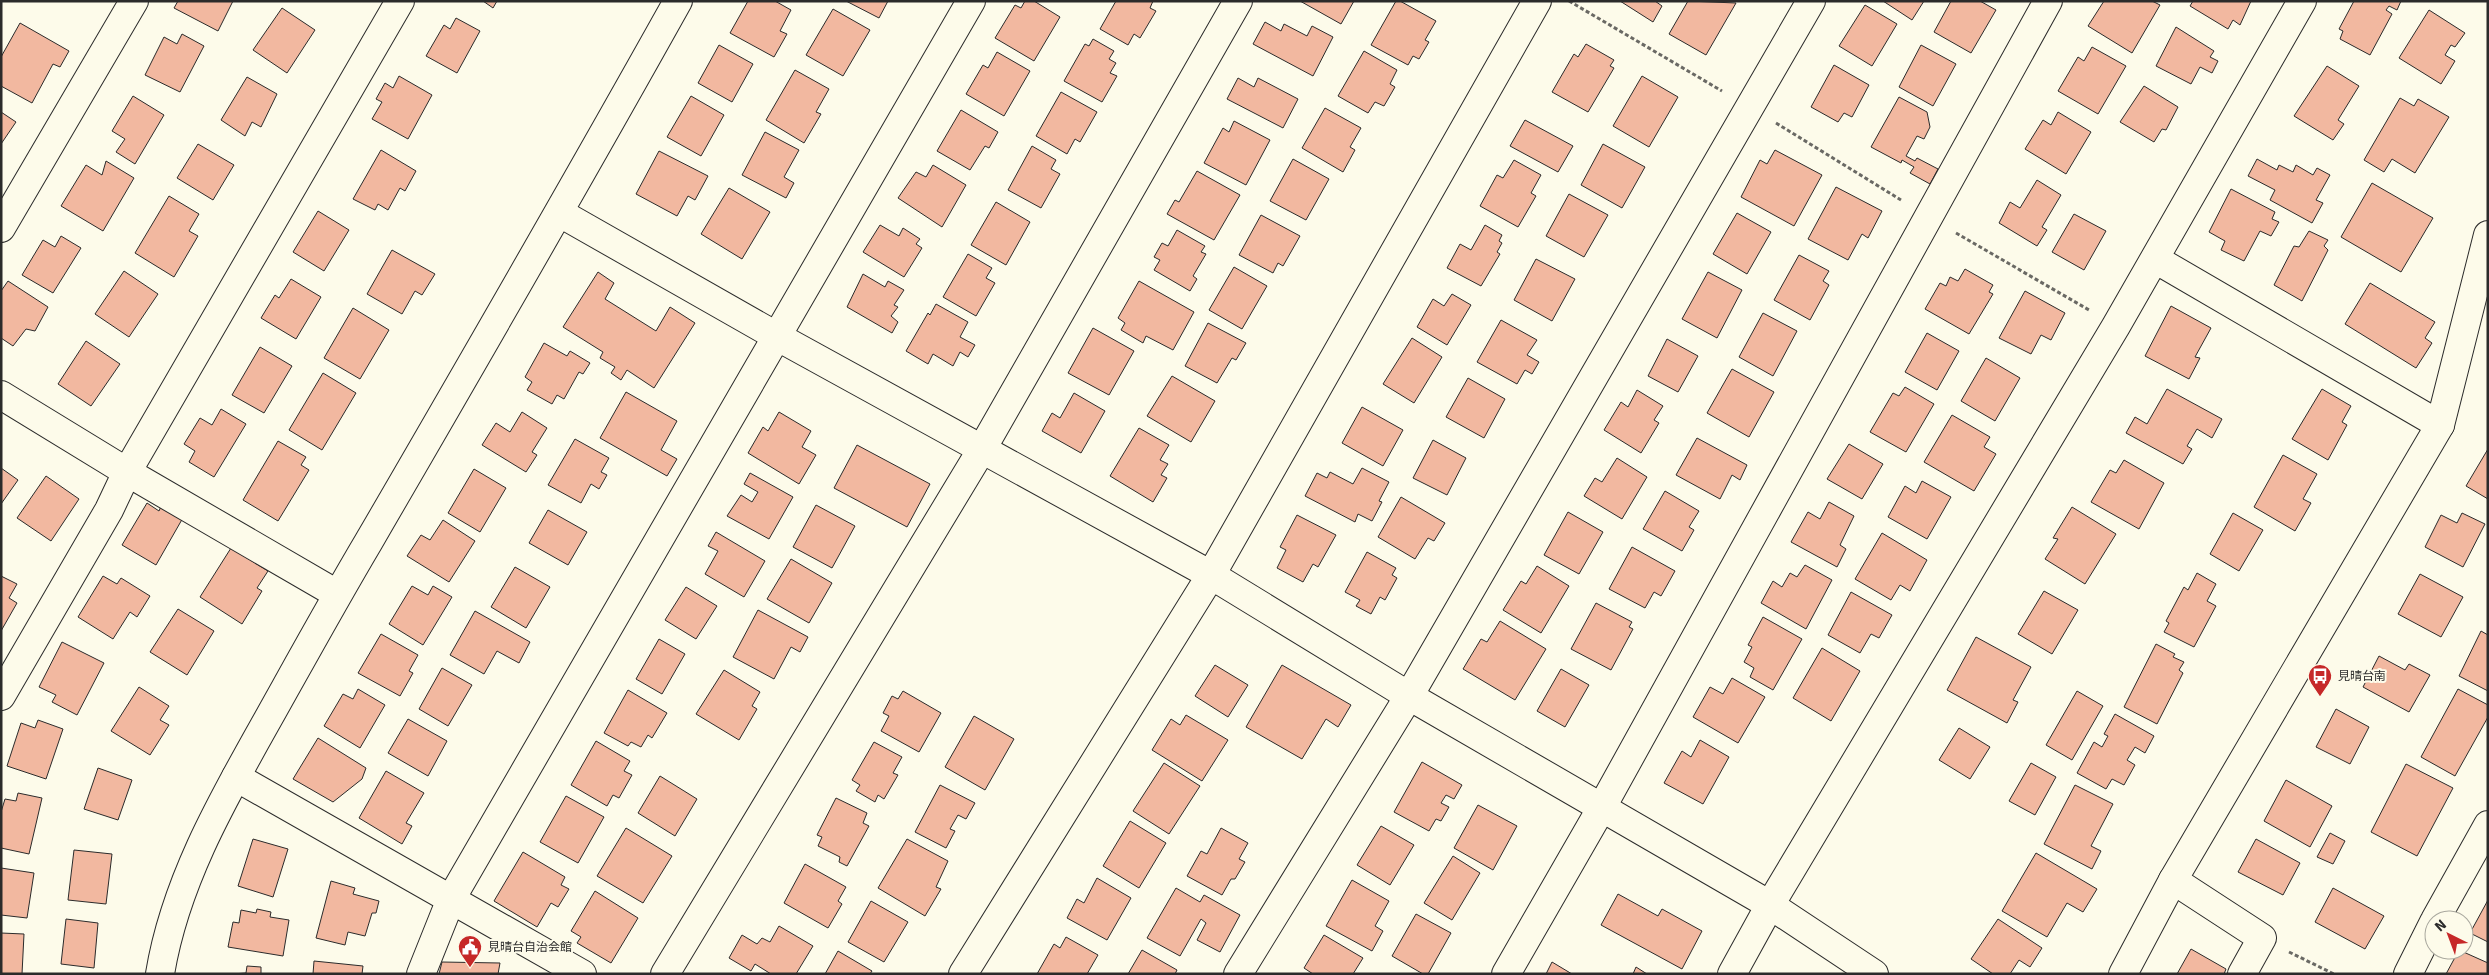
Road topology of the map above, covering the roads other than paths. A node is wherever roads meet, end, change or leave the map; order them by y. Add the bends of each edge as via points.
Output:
1 (134, 1) edge
2 (400, 1) edge
3 (678, 1) edge
4 (971, 1) edge
5 (1238, 1) edge
6 (1537, 1) edge
7 (1811, 1) edge
8 (2048, 1) edge
9 (2302, 1) edge
10 (560, 213) junction
11 (1, 228) edge
12 (2488, 235) edge
13 (2155, 259) junction
14 (778, 338) junction
15 (1, 394) edge
16 (2440, 425) junction
17 (982, 449) junction
18 (127, 472) junction
19 (1211, 576) junction
20 (338, 594) junction
21 (1, 696) edge
22 (1409, 696) junction
23 (236, 777) junction
24 (1602, 807) junction
25 (2488, 824) edge
26 (2173, 880) junction
27 (451, 899) junction
28 (1770, 905) junction
29 (2441, 910) edge
30 (2424, 943) edge
31 (160, 974) edge
32 (421, 974) edge
33 (582, 974) edge
34 (665, 974) edge
35 (963, 974) edge
36 (1238, 974) edge
37 (1506, 974) edge
38 (1732, 974) edge
39 (1874, 974) edge
40 (2123, 974) edge
41 (2242, 974) edge
42 (2408, 974) edge

1 - 11 street
2 - 18 street
3 - 10 street
4 - 14 street
5 - 17 street
6 - 19 street
7 - 22 street
8 - 24 street
9 - 13 street
10 - 14 street
10 - 20 street
12 - 16 street
13 - 16 street
13 - 28 street
14 - 17 street
14 - 27 street
15 - 18 street
16 - 26 street
17 - 19 street
17 - 34 street
18 - 20 street
18 - 21 street via 109,510
19 - 22 street
19 - 35 street
20 - 23 street
22 - 24 street
22 - 36 street
23 - 27 street
23 - 31 street via 189,872
24 - 28 street
24 - 37 street
25 - 29 street
26 - 40 street
26 - 41 street via 2262,938
27 - 32 street
27 - 33 street
28 - 38 street
28 - 39 street
30 - 42 street

